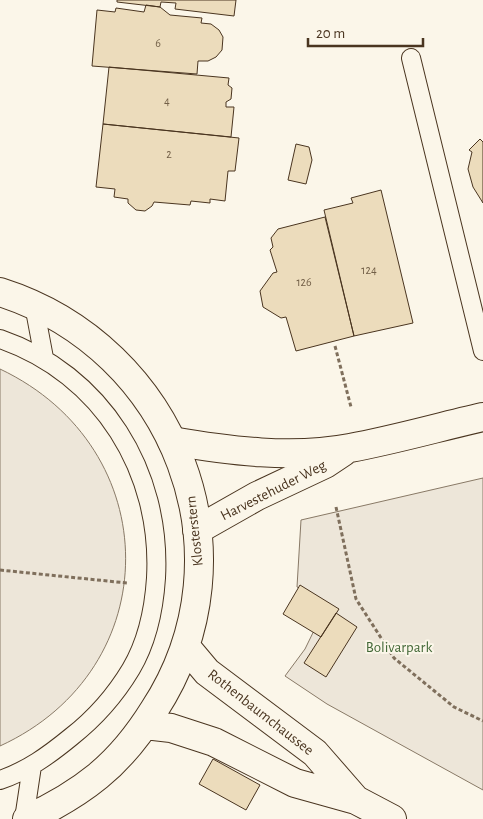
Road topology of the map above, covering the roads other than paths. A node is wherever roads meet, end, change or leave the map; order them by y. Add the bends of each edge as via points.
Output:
1 (410, 58) dead end
2 (0, 292) edge
3 (34, 305) junction
4 (0, 339) edge
5 (483, 351) edge
6 (44, 358) junction
7 (483, 417) edge
8 (172, 441) junction
9 (348, 448) junction
10 (197, 530) junction
11 (186, 647) junction
12 (145, 725) junction
13 (32, 766) junction
14 (0, 780) edge
15 (356, 800) junction
16 (26, 819) edge
17 (392, 819) edge

1 - 5 lane
2 - 3 main road, Klosterstern
3 - 6 lane
3 - 8 main road, Klosterstern via 84,334 117,361 143,392
4 - 6 lane
6 - 13 lane via 60,368 99,406 128,447 152,511 157,557 153,610 131,669 84,726
7 - 9 main road, Harvestehuder Weg
8 - 9 main road, Harvestehuder Weg via 249,452
8 - 10 main road, Klosterstern via 189,486
9 - 10 main road, Harvestehuder Weg via 325,464 257,496
10 - 11 main road, Klosterstern via 198,584
11 - 12 main road, Klosterstern
11 - 15 main road, Rothenbaumchaussee via 207,672 316,753
12 - 15 main road, Rothenbaumchaussee via 192,734 295,783
12 - 16 main road, Klosterstern via 100,775 76,793
13 - 14 lane
13 - 16 lane
15 - 17 main road, Rothenbaumchaussee

